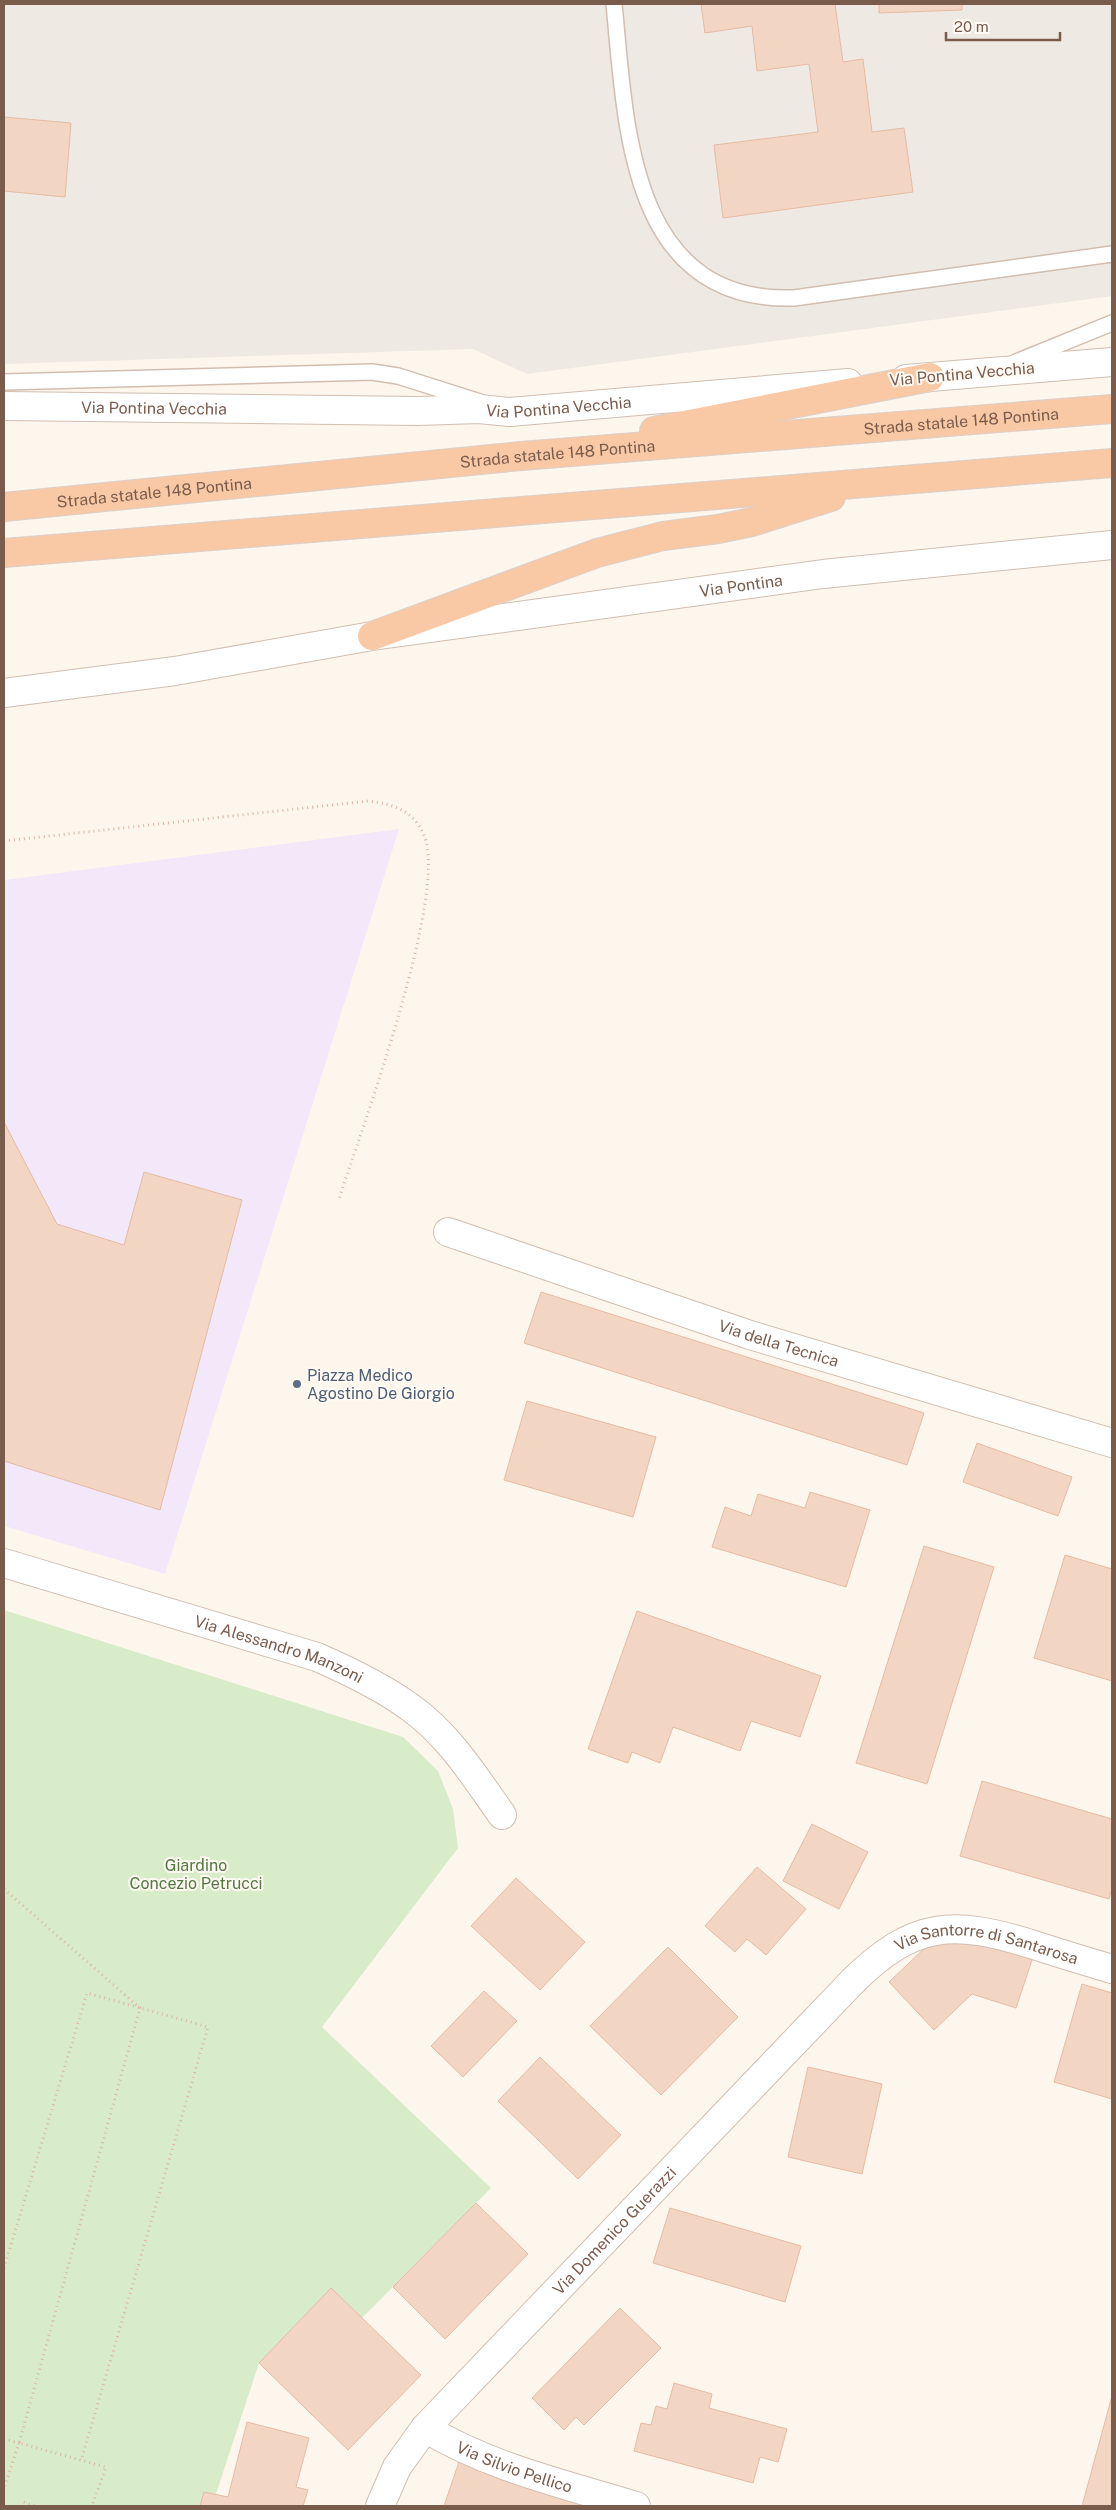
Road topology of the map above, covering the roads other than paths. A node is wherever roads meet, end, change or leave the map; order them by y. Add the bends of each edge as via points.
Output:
1 (614, 4) edge
2 (1112, 254) edge
3 (1112, 323) edge
4 (1112, 362) edge
5 (993, 372) junction
6 (930, 377) junction
7 (4, 382) edge
8 (4, 406) edge
9 (1112, 409) edge
10 (510, 412) junction
11 (521, 456) junction
12 (1112, 463) edge
13 (880, 482) junction
14 (4, 507) edge
15 (1112, 545) edge
16 (4, 553) edge
17 (372, 636) junction
18 (4, 693) edge
19 (448, 1232) dead end
20 (1112, 1442) edge
21 (4, 1563) edge
22 (502, 1815) dead end
23 (866, 1968) joint
24 (1112, 1969) edge
25 (425, 2428) junction
26 (380, 2506) edge
27 (636, 2506) edge

1 - 2 lane via 631,148 646,197 666,239 682,258 716,283 750,295 794,298
3 - 5 lane
4 - 5 street, Via Pontina Vecchia
5 - 6 street, Via Pontina Vecchia
6 - 10 street, Via Pontina Vecchia
6 - 11 highway
7 - 10 lane via 372,372 436,387
8 - 10 street, Via Pontina Vecchia via 479,409
9 - 11 highway, Strada statale 148 Pontina
11 - 14 highway, Strada statale 148 Pontina
12 - 13 highway
13 - 16 highway
13 - 17 highway via 752,522 663,536 597,553
15 - 17 street, Via Pontina via 823,574
17 - 18 street via 184,669
19 - 20 street, Via della Tecnica via 750,1335
21 - 22 street, Via Alessandro Manzoni via 317,1657 349,1672 411,1707 430,1724 462,1760
23 - 24 street, Via Santorre di Santarosa via 892,1948 916,1936 961,1928 994,1933
23 - 25 street, Via Domenico Guerazzi
25 - 26 street, Via Domenico Guerazzi via 397,2467
25 - 27 street, Via Silvio Pellico via 487,2460

